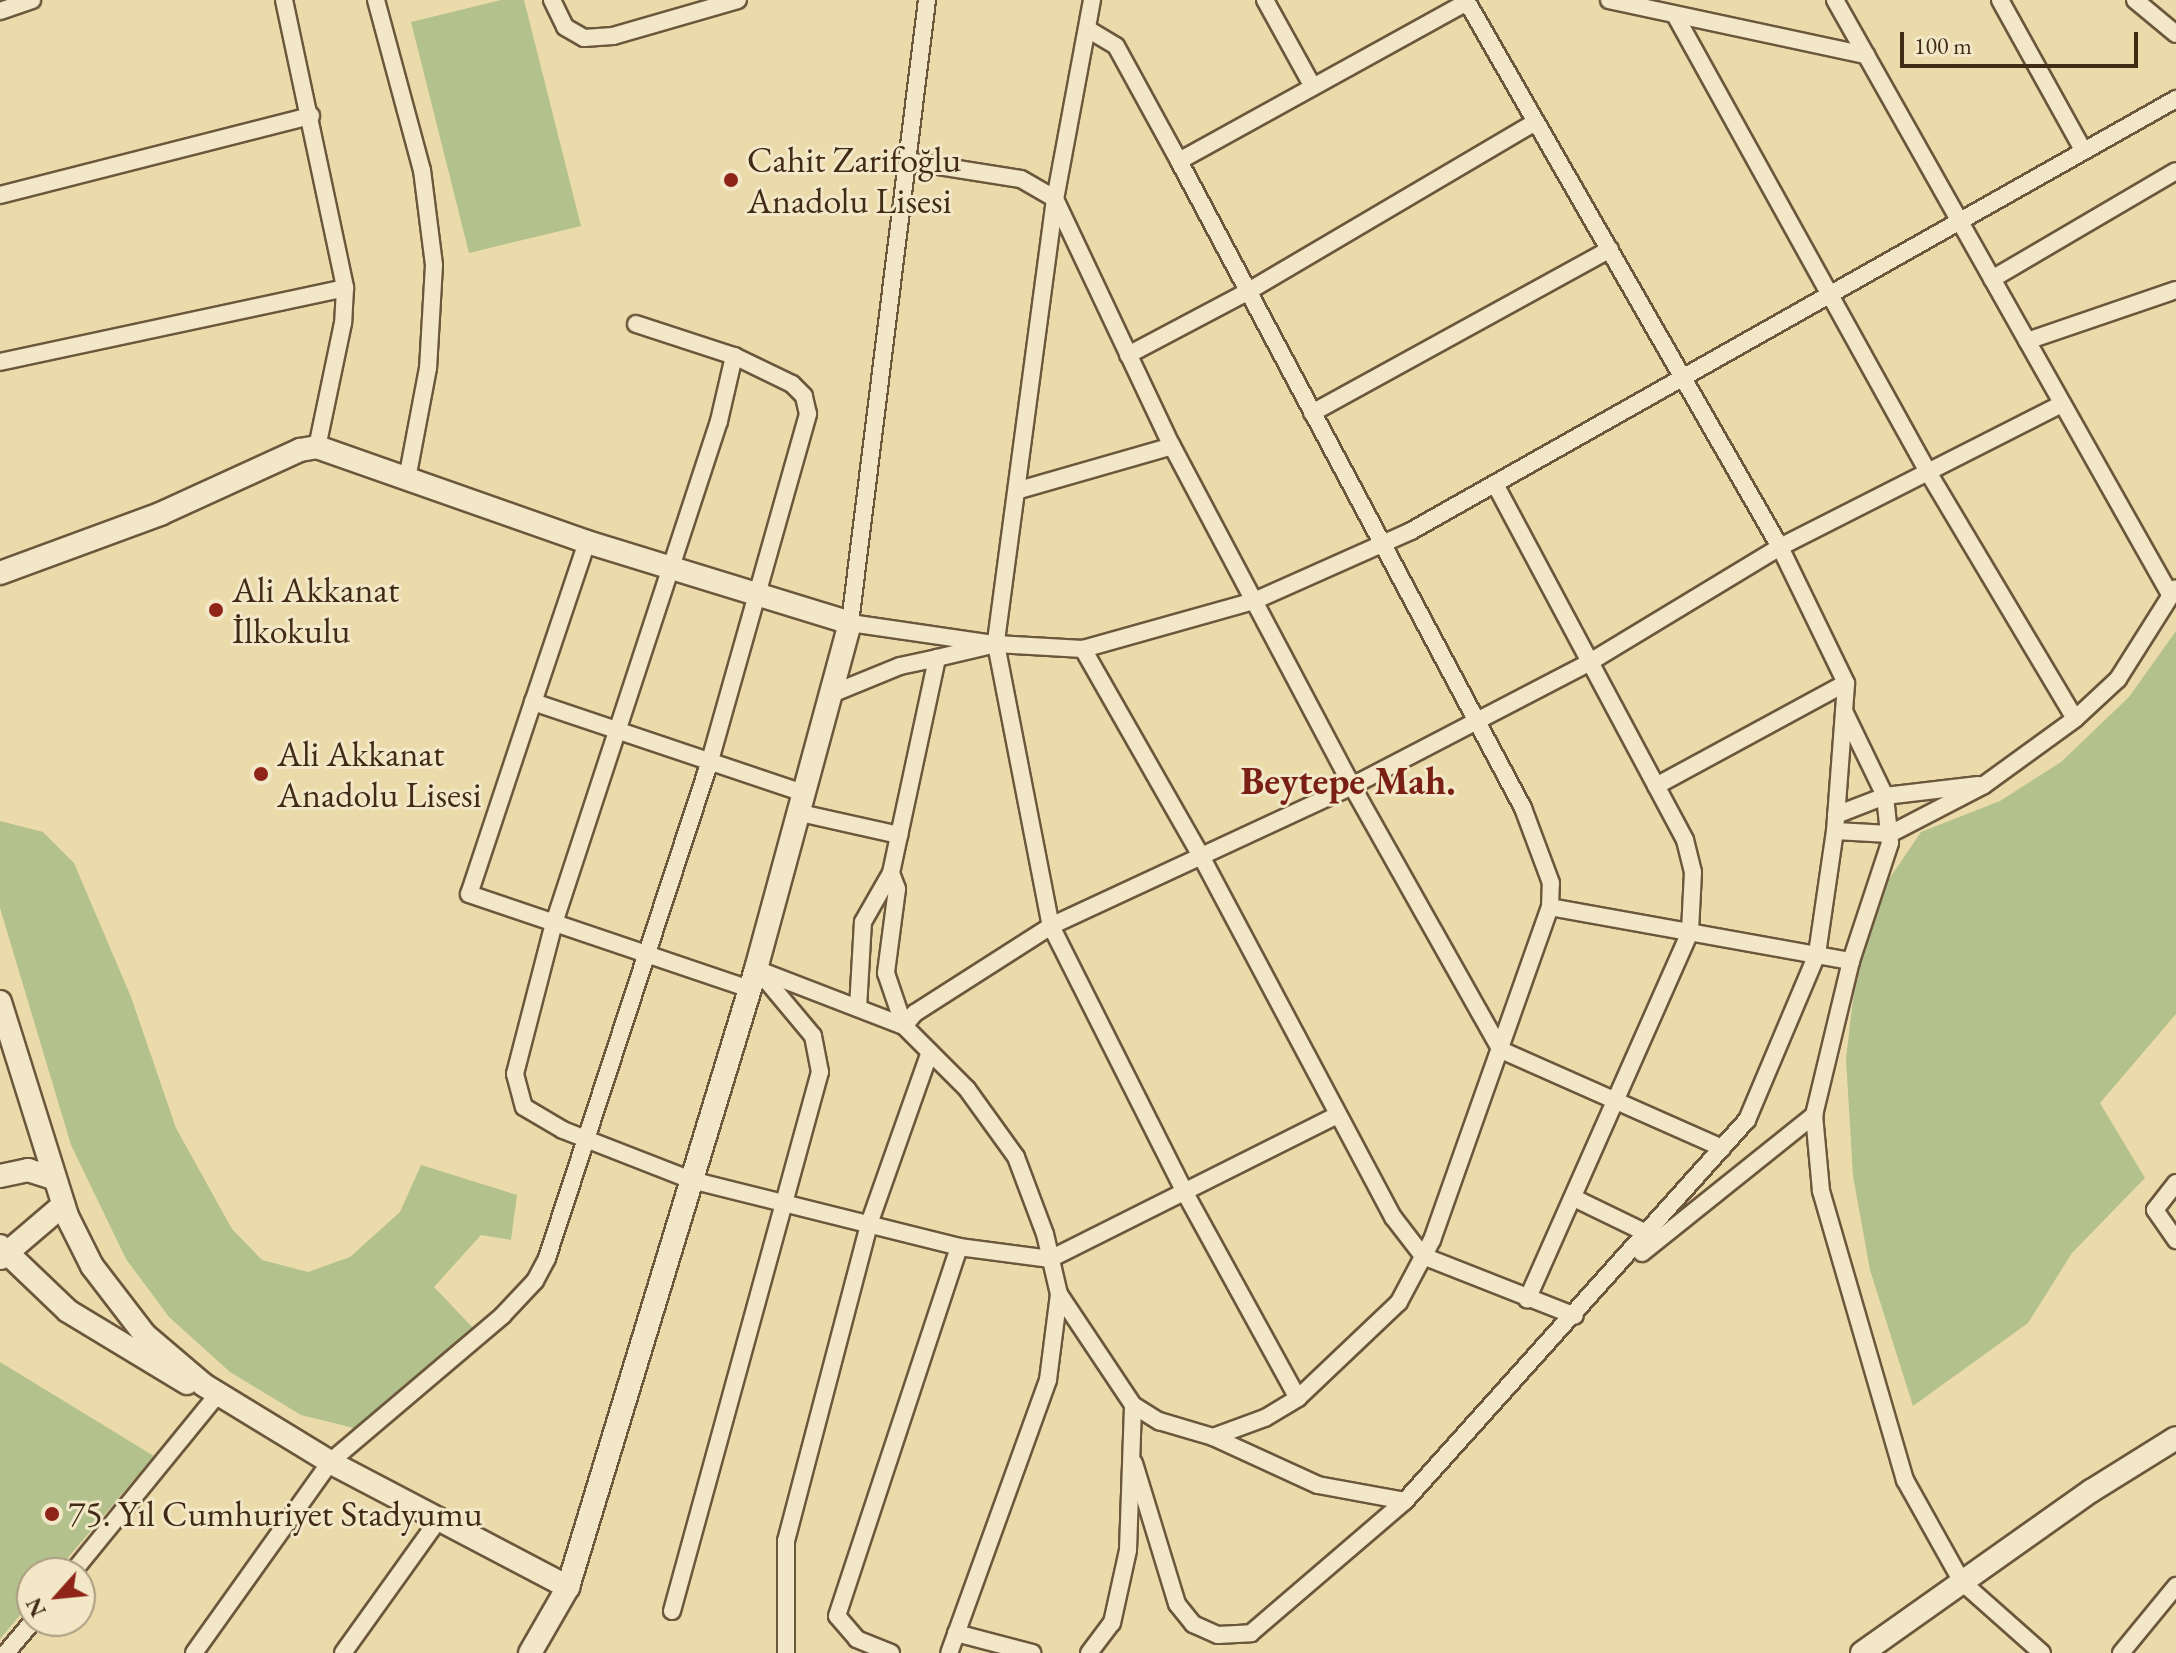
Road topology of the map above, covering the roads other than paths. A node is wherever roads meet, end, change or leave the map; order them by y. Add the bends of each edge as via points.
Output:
1 (32, 0) edge
2 (284, 0) edge
3 (376, 0) edge
4 (552, 0) edge
5 (738, 0) edge
6 (927, 0) edge
7 (1092, 0) edge
8 (1265, 0) edge
9 (1609, 0) edge
10 (1835, 0) edge
11 (2000, 0) edge
12 (2135, 0) edge
13 (1466, 1) edge
14 (0, 11) edge
15 (1675, 15) junction
16 (1089, 30) junction
17 (2176, 34) edge
18 (1866, 55) junction
19 (1313, 87) junction
20 (2176, 99) edge
21 (311, 116) junction
22 (1536, 122) junction
23 (2083, 150) junction
24 (907, 161) junction
25 (1179, 161) junction
26 (2176, 171) edge
27 (0, 195) edge
28 (1055, 199) junction
29 (1959, 220) junction
30 (1610, 249) junction
31 (1992, 279) junction
32 (345, 288) junction
33 (2176, 290) edge
34 (1247, 292) junction
35 (1832, 293) junction
36 (636, 324) dead end
37 (2027, 341) junction
38 (1128, 355) junction
39 (734, 356) junction
40 (0, 362) edge
41 (1684, 376) junction
42 (2062, 404) junction
43 (1312, 413) junction
44 (1172, 446) junction
45 (317, 447) junction
46 (1928, 472) junction
47 (407, 479) junction
48 (1495, 484) junction
49 (1019, 490) junction
50 (160, 514) junction
51 (587, 542) junction
52 (1382, 544) junction
53 (1780, 547) junction
54 (0, 556) edge
55 (671, 568) junction
56 (0, 573) edge
57 (2173, 591) edge
58 (759, 595) junction
59 (1254, 601) junction
60 (850, 623) junction
61 (996, 644) junction
62 (1083, 649) junction
63 (937, 658) junction
64 (1590, 662) junction
65 (1846, 683) junction
66 (829, 695) junction
67 (533, 702) junction
68 (1844, 711) junction
69 (2075, 719) junction
70 (1476, 721) junction
71 (619, 735) junction
72 (709, 764) junction
73 (1984, 785) junction
74 (1352, 786) junction
75 (1656, 786) junction
76 (1885, 796) junction
77 (798, 802) junction
78 (1836, 823) junction
79 (1890, 834) junction
80 (899, 835) junction
81 (1201, 856) junction
82 (891, 873) junction
83 (1550, 907) junction
84 (554, 923) junction
85 (1051, 926) junction
86 (1690, 932) junction
87 (646, 954) junction
88 (1817, 954) junction
89 (1851, 961) junction
90 (752, 979) junction
91 (0, 1002) edge
92 (858, 1008) junction
93 (904, 1026) junction
94 (1501, 1050) junction
95 (930, 1052) junction
96 (1618, 1102) junction
97 (1337, 1115) junction
98 (1814, 1115) junction
99 (585, 1138) junction
100 (1722, 1148) junction
101 (0, 1176) edge
102 (55, 1179) junction
103 (691, 1180) junction
104 (2176, 1183) edge
105 (1184, 1191) junction
106 (1574, 1198) junction
107 (783, 1201) junction
108 (63, 1205) junction
109 (869, 1224) junction
110 (1648, 1234) junction
111 (2176, 1240) edge
112 (959, 1247) junction
113 (4, 1252) edge
114 (1423, 1256) junction
115 (1050, 1259) junction
116 (1609, 1279) junction
117 (1059, 1294) junction
118 (1527, 1300) junction
119 (1575, 1316) junction
120 (211, 1390) junction
121 (1298, 1398) junction
122 (1133, 1405) junction
123 (1213, 1437) junction
124 (2175, 1440) edge
125 (330, 1462) junction
126 (1134, 1463) junction
127 (1405, 1501) junction
128 (439, 1519) junction
129 (84, 1557) edge
130 (1962, 1582) junction
131 (2176, 1586) edge
132 (568, 1587) junction
133 (672, 1611) dead end
134 (956, 1633) junction
135 (20, 1637) edge
136 (6, 1653) edge
137 (194, 1653) edge
138 (343, 1653) edge
139 (530, 1653) edge
140 (786, 1653) edge
141 (891, 1653) edge
142 (949, 1653) edge
143 (1032, 1653) edge
144 (1089, 1653) edge
145 (1862, 1653) edge
146 (2042, 1653) edge
147 (2121, 1653) edge

1 - 14 street
2 - 21 street
3 - 47 street via 422,170 434,265 428,368
4 - 5 street via 565,27 584,38 613,36
6 - 24 street
7 - 16 street
8 - 19 street
9 - 15 street
10 - 18 street
11 - 23 street
12 - 17 street
13 - 19 street
13 - 22 street
15 - 18 street
15 - 35 street
16 - 25 street via 1116,46
16 - 28 street
18 - 29 street
19 - 25 street
20 - 23 street
21 - 27 street
21 - 32 street
22 - 30 street
22 - 34 street
23 - 29 street
24 - 28 street via 1021,179
24 - 60 street
25 - 34 street
26 - 31 street
28 - 38 street
28 - 49 street
29 - 31 street
29 - 35 street
30 - 41 street
30 - 43 street
31 - 37 street
32 - 40 street
32 - 45 street via 343,323
33 - 37 street
34 - 38 street
34 - 43 street
35 - 41 street
35 - 46 street
36 - 39 street
37 - 42 street
38 - 44 street
39 - 55 street via 719,421
39 - 58 street via 792,384 804,396 808,414
41 - 48 street
41 - 53 street
42 - 46 street
42 - 57 street
43 - 52 street
44 - 49 street
44 - 59 street
45 - 47 street
45 - 50 street
46 - 53 street
46 - 69 street
47 - 51 street
48 - 52 street
48 - 64 street
49 - 61 street
50 - 54 street
50 - 56 street
51 - 55 street
51 - 67 street
52 - 59 street
52 - 70 street
53 - 64 street
53 - 65 street
55 - 58 street
55 - 71 street
57 - 69 street via 2118,679
58 - 60 street
58 - 72 street
59 - 62 street
59 - 74 street
60 - 61 street
60 - 66 street
61 - 62 street
61 - 63 street
61 - 85 street
62 - 81 street
63 - 66 street via 900,666
63 - 80 street
64 - 70 street
64 - 75 street
65 - 68 street
65 - 75 street
66 - 77 street
67 - 71 street
67 - 84 street via 469,894
68 - 76 street
68 - 78 street
69 - 73 street
70 - 74 street
70 - 83 street via 1523,808 1551,883
71 - 72 street
71 - 84 street
72 - 77 street
72 - 87 street
73 - 76 street
73 - 79 street
74 - 81 street
74 - 94 street
75 - 86 street via 1685,840 1693,872
76 - 78 street
76 - 79 street
77 - 80 street
77 - 90 street
78 - 79 street
78 - 88 street
79 - 89 street
80 - 82 street
81 - 85 street
81 - 97 street
82 - 92 street via 863,922
82 - 93 street via 897,889 886,973
83 - 86 street
83 - 94 street
84 - 87 street
84 - 99 street via 515,1074 524,1107
85 - 93 street via 915,1013
85 - 105 street
86 - 88 street
86 - 96 street
87 - 90 street
87 - 99 street
88 - 89 street
88 - 100 street via 1747,1120
89 - 98 street
90 - 92 street
90 - 103 street
90 - 107 street via 787,999 813,1036 820,1072
91 - 102 street
92 - 93 street
93 - 95 street
94 - 96 street
94 - 114 street
95 - 109 street
95 - 115 street via 967,1089 1016,1157
96 - 100 street
96 - 106 street
97 - 105 street
97 - 114 street via 1393,1217
98 - 116 street
98 - 130 street via 1821,1191 1882,1411 1905,1480
99 - 103 street
99 - 125 street via 547,1258 529,1288
100 - 110 street
101 - 102 street via 28,1170
102 - 108 street
103 - 107 street
103 - 132 street
104 - 111 street via 2155,1210
105 - 115 street
105 - 121 street
106 - 110 street
106 - 118 street
107 - 109 street
107 - 133 street
108 - 113 street
108 - 120 street via 114,1299 145,1335
109 - 112 street
109 - 140 street via 786,1541
110 - 116 street
112 - 115 street
112 - 141 street via 837,1616 857,1639
113 - 120 street via 68,1311 181,1382
114 - 118 street
114 - 121 street via 1399,1302
115 - 117 street
116 - 119 street
117 - 122 street
117 - 134 street via 1048,1380
118 - 119 street
119 - 127 street
120 - 125 street
120 - 129 street
121 - 123 street via 1265,1418
122 - 123 street via 1159,1421
122 - 126 street
123 - 127 street via 1318,1485
124 - 130 street
125 - 128 street
125 - 137 street
126 - 127 street via 1177,1604 1193,1624 1218,1635 1251,1633
126 - 144 street via 1128,1550 1112,1623
128 - 132 street
128 - 138 street
130 - 145 street
130 - 146 street
131 - 147 street
132 - 139 street
134 - 142 street
134 - 143 street
135 - 136 street

